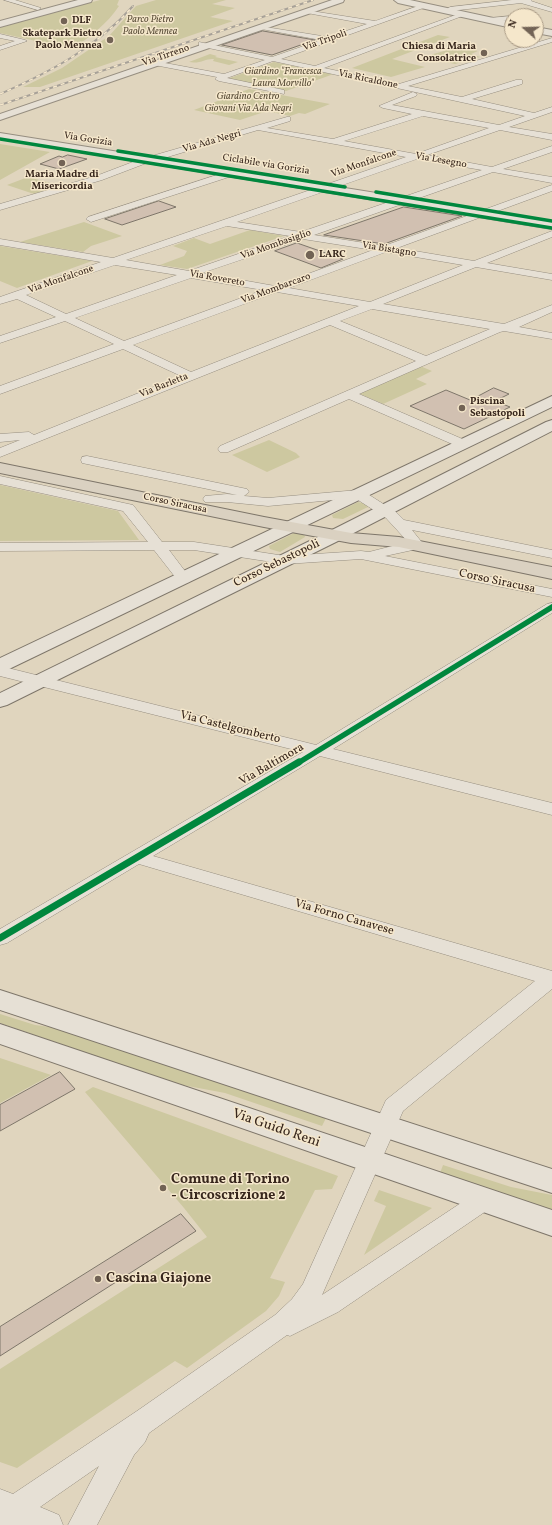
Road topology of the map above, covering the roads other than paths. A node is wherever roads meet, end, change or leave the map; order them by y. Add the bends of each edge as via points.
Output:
1 (7, 0) edge
2 (69, 0) edge
3 (88, 0) edge
4 (332, 0) edge
5 (340, 0) edge
6 (398, 0) edge
7 (520, 0) edge
8 (529, 0) edge
9 (424, 6) junction
10 (38, 8) junction
11 (442, 9) junction
12 (552, 10) edge
13 (307, 11) junction
14 (463, 14) junction
15 (0, 18) edge
16 (504, 19) edge
17 (490, 20) junction
18 (375, 23) junction
19 (504, 23) edge
20 (0, 24) edge
21 (261, 27) junction
22 (419, 31) junction
23 (0, 36) edge
24 (329, 40) junction
25 (552, 40) edge
26 (347, 43) dead end
27 (205, 44) junction
28 (361, 45) dead end
29 (0, 48) edge
30 (375, 48) junction
31 (273, 59) junction
32 (153, 62) junction
33 (316, 68) junction
34 (225, 76) junction
35 (519, 82) dead end
36 (400, 86) junction
37 (281, 92) dead end
38 (413, 94) dead end
39 (462, 100) junction
40 (552, 108) edge
41 (0, 112) edge
42 (422, 113) junction
43 (533, 115) junction
44 (0, 116) edge
45 (287, 119) dead end
46 (498, 127) junction
47 (258, 129) junction
48 (0, 136) edge
49 (552, 137) edge
50 (332, 142) junction
51 (552, 149) edge
52 (415, 156) junction
53 (151, 160) junction
54 (492, 170) junction
55 (232, 173) junction
56 (552, 180) edge
57 (325, 188) junction
58 (552, 188) edge
59 (404, 201) junction
60 (0, 207) edge
61 (481, 213) junction
62 (91, 219) dead end
63 (225, 223) junction
64 (552, 225) edge
65 (552, 234) edge
66 (303, 235) junction
67 (0, 242) edge
68 (385, 249) junction
69 (115, 261) junction
70 (474, 264) junction
71 (191, 274) junction
72 (552, 277) edge
73 (275, 289) junction
74 (17, 295) junction
75 (0, 301) edge
76 (372, 305) junction
77 (552, 308) edge
78 (66, 317) junction
79 (329, 321) junction
80 (505, 328) junction
81 (552, 336) edge
82 (0, 340) edge
83 (124, 344) junction
84 (427, 361) junction
85 (191, 376) junction
86 (0, 390) edge
87 (349, 394) junction
88 (552, 401) edge
89 (552, 425) edge
90 (43, 435) junction
91 (0, 438) edge
92 (464, 444) junction
93 (224, 449) dead end
94 (1, 456) edge
95 (87, 460) dead end
96 (0, 480) edge
97 (358, 494) junction
98 (210, 499) junction
99 (268, 502) junction
100 (384, 510) junction
101 (308, 519) junction
102 (399, 523) junction
103 (291, 527) junction
104 (346, 534) junction
105 (417, 545) junction
106 (159, 546) junction
107 (0, 547) edge
108 (240, 552) junction
109 (552, 554) edge
110 (371, 555) junction
111 (285, 560) junction
112 (552, 573) edge
113 (184, 579) junction
114 (552, 593) edge
115 (552, 607) edge
116 (0, 666) edge
117 (0, 671) edge
118 (40, 681) junction
119 (0, 701) edge
120 (319, 750) junction
121 (552, 809) edge
122 (137, 857) junction
123 (0, 938) edge
124 (552, 979) edge
125 (0, 1000) edge
126 (0, 1034) edge
127 (384, 1126) junction
128 (370, 1162) junction
129 (552, 1182) edge
130 (484, 1200) junction
131 (552, 1223) edge
132 (253, 1346) junction
133 (146, 1420) junction
134 (5, 1511) edge
135 (49, 1525) edge
136 (82, 1525) edge

1 - 10 street
2 - 10 street
3 - 20 street
4 - 27 street, Via Tirreno
5 - 13 street, Via Tirreno
6 - 9 street, Via Tripoli
7 - 8 street
7 - 11 street
7 - 12 street
9 - 11 street, Via Tripoli
9 - 18 street, Via Tripoli
10 - 15 street
11 - 14 street, Via Tripoli
13 - 18 street, Via Tirreno
13 - 21 street, Via Tirreno
14 - 17 street, Via Tripoli
14 - 22 street
16 - 17 street
17 - 19 street, Via Tripoli
18 - 22 street, Via Tirreno
18 - 24 street, Via Tripoli
21 - 24 street, Via Tirreno
21 - 27 street, Via Tirreno
22 - 30 street
23 - 29 street via 23,41
24 - 26 street, Via Tirreno
24 - 31 street, Via Tripoli
25 - 36 street
27 - 31 street, Via Ricaldone
27 - 32 street, Via Tirreno
28 - 30 street
30 - 33 street
31 - 33 street, Via Ricaldone
31 - 34 street, Via Tripoli
32 - 34 street
32 - 41 street, Via Tirreno
32 - 44 street, Via Tirreno
33 - 36 street, Via Ricaldone
34 - 37 street via 219,79
35 - 39 street
36 - 39 street, Via Ricaldone
38 - 42 street via 383,106
39 - 43 street, Via Ricaldone
40 - 43 street, Via Monfalcone
42 - 46 street
42 - 50 street
43 - 46 street, Via Monfalcone
45 - 47 street, Via Ada Negri
46 - 49 street
46 - 52 street, Via Monfalcone
47 - 50 street, Via Lesegno
47 - 53 street, Via Ada Negri
48 - 53 street, Via Gorizia
50 - 52 street, Via Lesegno
51 - 54 street, Via Mombasiglio
52 - 54 street, Via Lesegno
52 - 57 street, Via Monfalcone
53 - 55 street, Via Gorizia
53 - 60 street, Via Ada Negri
54 - 56 street, Via Lesegno
54 - 59 street, Via Mombasiglio
55 - 57 street, Via Gorizia
55 - 62 street, Via Gorizia
57 - 59 street, Via Gorizia
57 - 63 street, Via Monfalcone
58 - 61 street, Via Mombarcaro
59 - 61 street, Via Gorizia
59 - 66 street, Via Mombasiglio
61 - 64 street, Via Gorizia
61 - 68 street, Via Mombarcaro
63 - 66 street, Via Bistagno
63 - 69 street, Via Monfalcone
65 - 70 street, Via Barletta
66 - 68 street, Via Bistagno
66 - 71 street, Via Mombasiglio
67 - 69 street, Via Rovereto
68 - 70 street, Via Bistagno
68 - 73 street, Via Mombarcaro
69 - 71 street, Via Rovereto
69 - 74 street, Via Monfalcone
70 - 72 street, Via Bistagno
70 - 76 street, Via Barletta
71 - 73 street, Via Rovereto
71 - 78 street, Via Mombasiglio
73 - 76 street, Via Rovereto
73 - 83 street, Via Mombarcaro
74 - 75 street, Via Monfalcone
74 - 78 street
76 - 79 street, Via Barletta
76 - 80 street, Via Rovereto
77 - 80 street
78 - 82 street, Via Mombasiglio
78 - 83 street
79 - 84 street
79 - 85 street, Via Barletta
80 - 81 street, Via Rovereto
80 - 84 street
83 - 85 street
83 - 86 street, Via Mombarcaro
84 - 87 street
85 - 90 street, Via Barletta
87 - 92 street
87 - 93 street
88 - 92 street
89 - 100 street, Corso Sebastopoli
90 - 91 street
90 - 94 street, Via Barletta
92 - 97 street
94 - 98 main road, Corso Siracusa
94 - 103 main road, Corso Siracusa
95 - 99 street via 235,490 264,497
96 - 106 street, Corso Siracusa via 128,508
97 - 99 street, Corso Siracusa
97 - 100 street
97 - 101 street
98 - 99 street, Corso Siracusa
98 - 101 main road, Corso Siracusa
100 - 102 street
100 - 104 street, Corso Sebastopoli
101 - 103 street
101 - 104 main road, Corso Siracusa
102 - 105 street
102 - 109 street
103 - 104 main road, Corso Siracusa
103 - 108 street
104 - 105 main road, Corso Siracusa
104 - 110 street, Corso Siracusa via 365,546
104 - 111 street, Corso Sebastopoli
105 - 110 street, Corso Siracusa
105 - 112 main road, Corso Siracusa
106 - 107 street, Corso Siracusa
106 - 108 street, Corso Siracusa via 194,546
106 - 113 street, Corso Siracusa
108 - 111 street, Corso Siracusa
108 - 113 street
110 - 111 street, Corso Siracusa
110 - 114 street, Corso Siracusa
111 - 118 street, Corso Sebastopoli
113 - 116 street
115 - 120 street, Via Baltimora
117 - 118 street, Via Castelgomberto
118 - 119 street, Corso Sebastopoli
118 - 120 street, Via Castelgomberto
120 - 121 street, Via Castelgomberto
120 - 122 street, Via Baltimora
122 - 123 street, Via Baltimora
122 - 124 street, Via Forno Canavese
124 - 127 street via 401,1099 394,1106
125 - 127 street
126 - 128 street, Via Guido Reni
127 - 128 street
127 - 129 street
128 - 130 street, Via Guido Reni
128 - 132 street via 312,1291 301,1307 284,1323
130 - 131 street, Via Guido Reni
130 - 132 street via 329,1304
132 - 133 street
133 - 134 street
133 - 136 street via 125,1446
134 - 135 street

